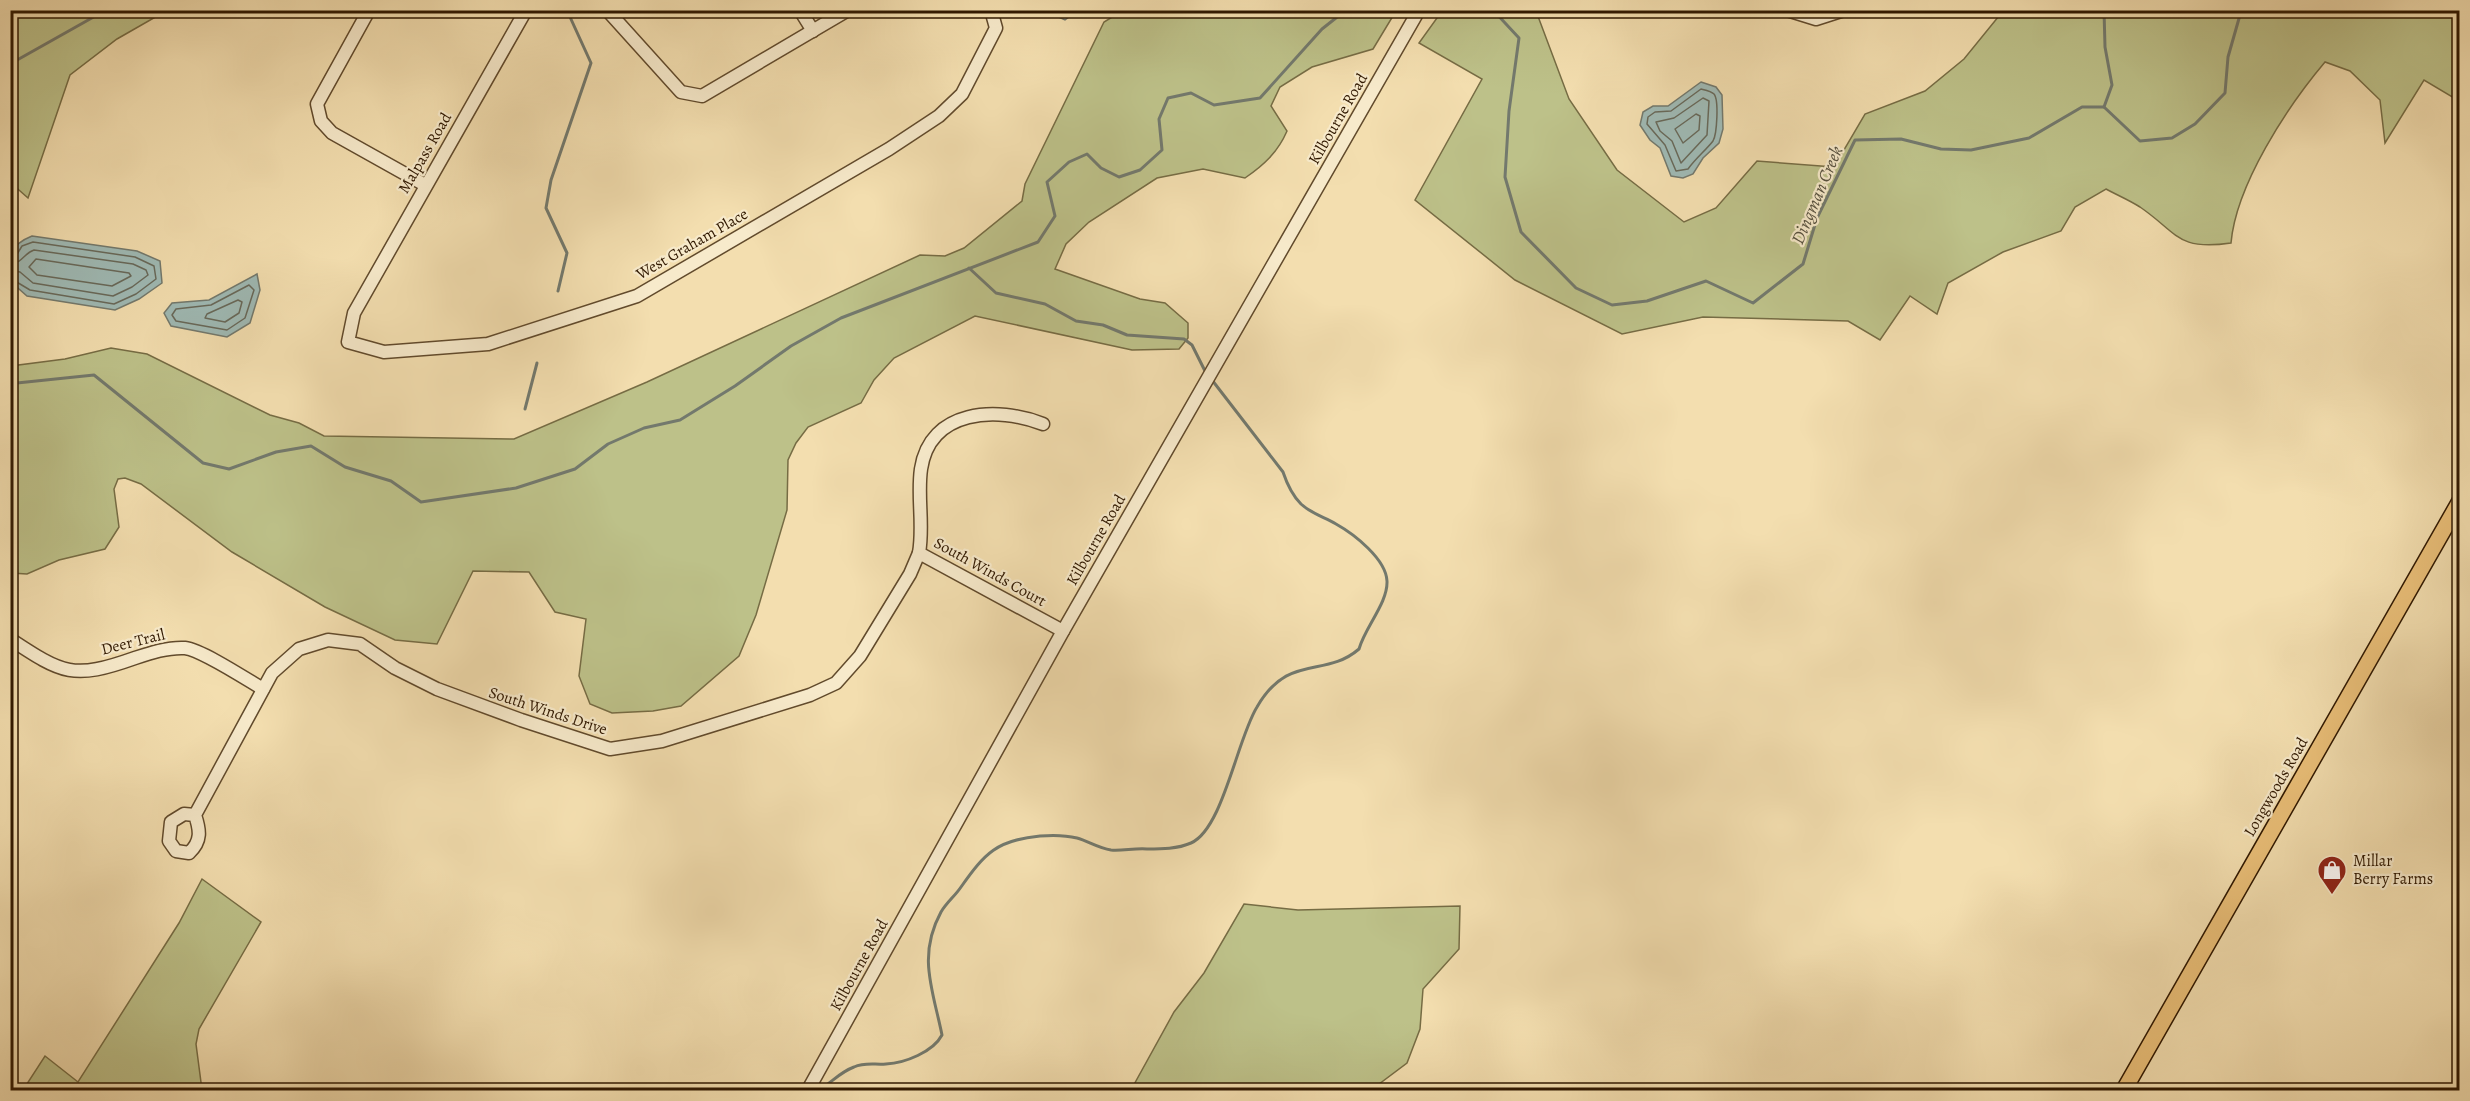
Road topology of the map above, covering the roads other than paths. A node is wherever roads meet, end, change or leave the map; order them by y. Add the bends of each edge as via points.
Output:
1 (369, 10) edge
2 (526, 10) edge
3 (607, 10) edge
4 (800, 10) edge
5 (848, 10) edge
6 (991, 10) edge
7 (1419, 10) edge
8 (1787, 10) edge
9 (1844, 10) edge
10 (813, 31) junction
11 (425, 185) junction
12 (354, 313) joint
13 (1043, 424) dead end
14 (2460, 501) edge
15 (919, 553) junction
16 (1063, 631) junction
17 (10, 639) edge
18 (263, 689) junction
19 (195, 815) dead end
20 (808, 1090) edge
21 (2124, 1090) edge

1 - 11 street via 317,104 321,121 332,133
2 - 11 street, Malpass Road
3 - 10 street via 681,92 702,96
4 - 10 street
5 - 10 street
6 - 12 street, West Graham Place via 996,28 962,94 939,116 637,296 488,344 384,352 348,342
7 - 16 street, Kilbourne Road
8 - 9 street via 1816,19
11 - 12 street, Malpass Road
13 - 15 street, South Winds Court via 1006,414 974,414 946,424 927,448 921,470
14 - 21 main road, Longwoods Road
15 - 16 street, South Winds Court
15 - 18 street, South Winds Drive via 860,656 836,683 810,695 662,741 610,749 588,742 437,688 395,668 360,644 328,640 299,649 272,674
16 - 20 street, Kilbourne Road
17 - 18 street, Deer Trail via 50,665 69,672 187,648
18 - 19 street, South Winds Drive

